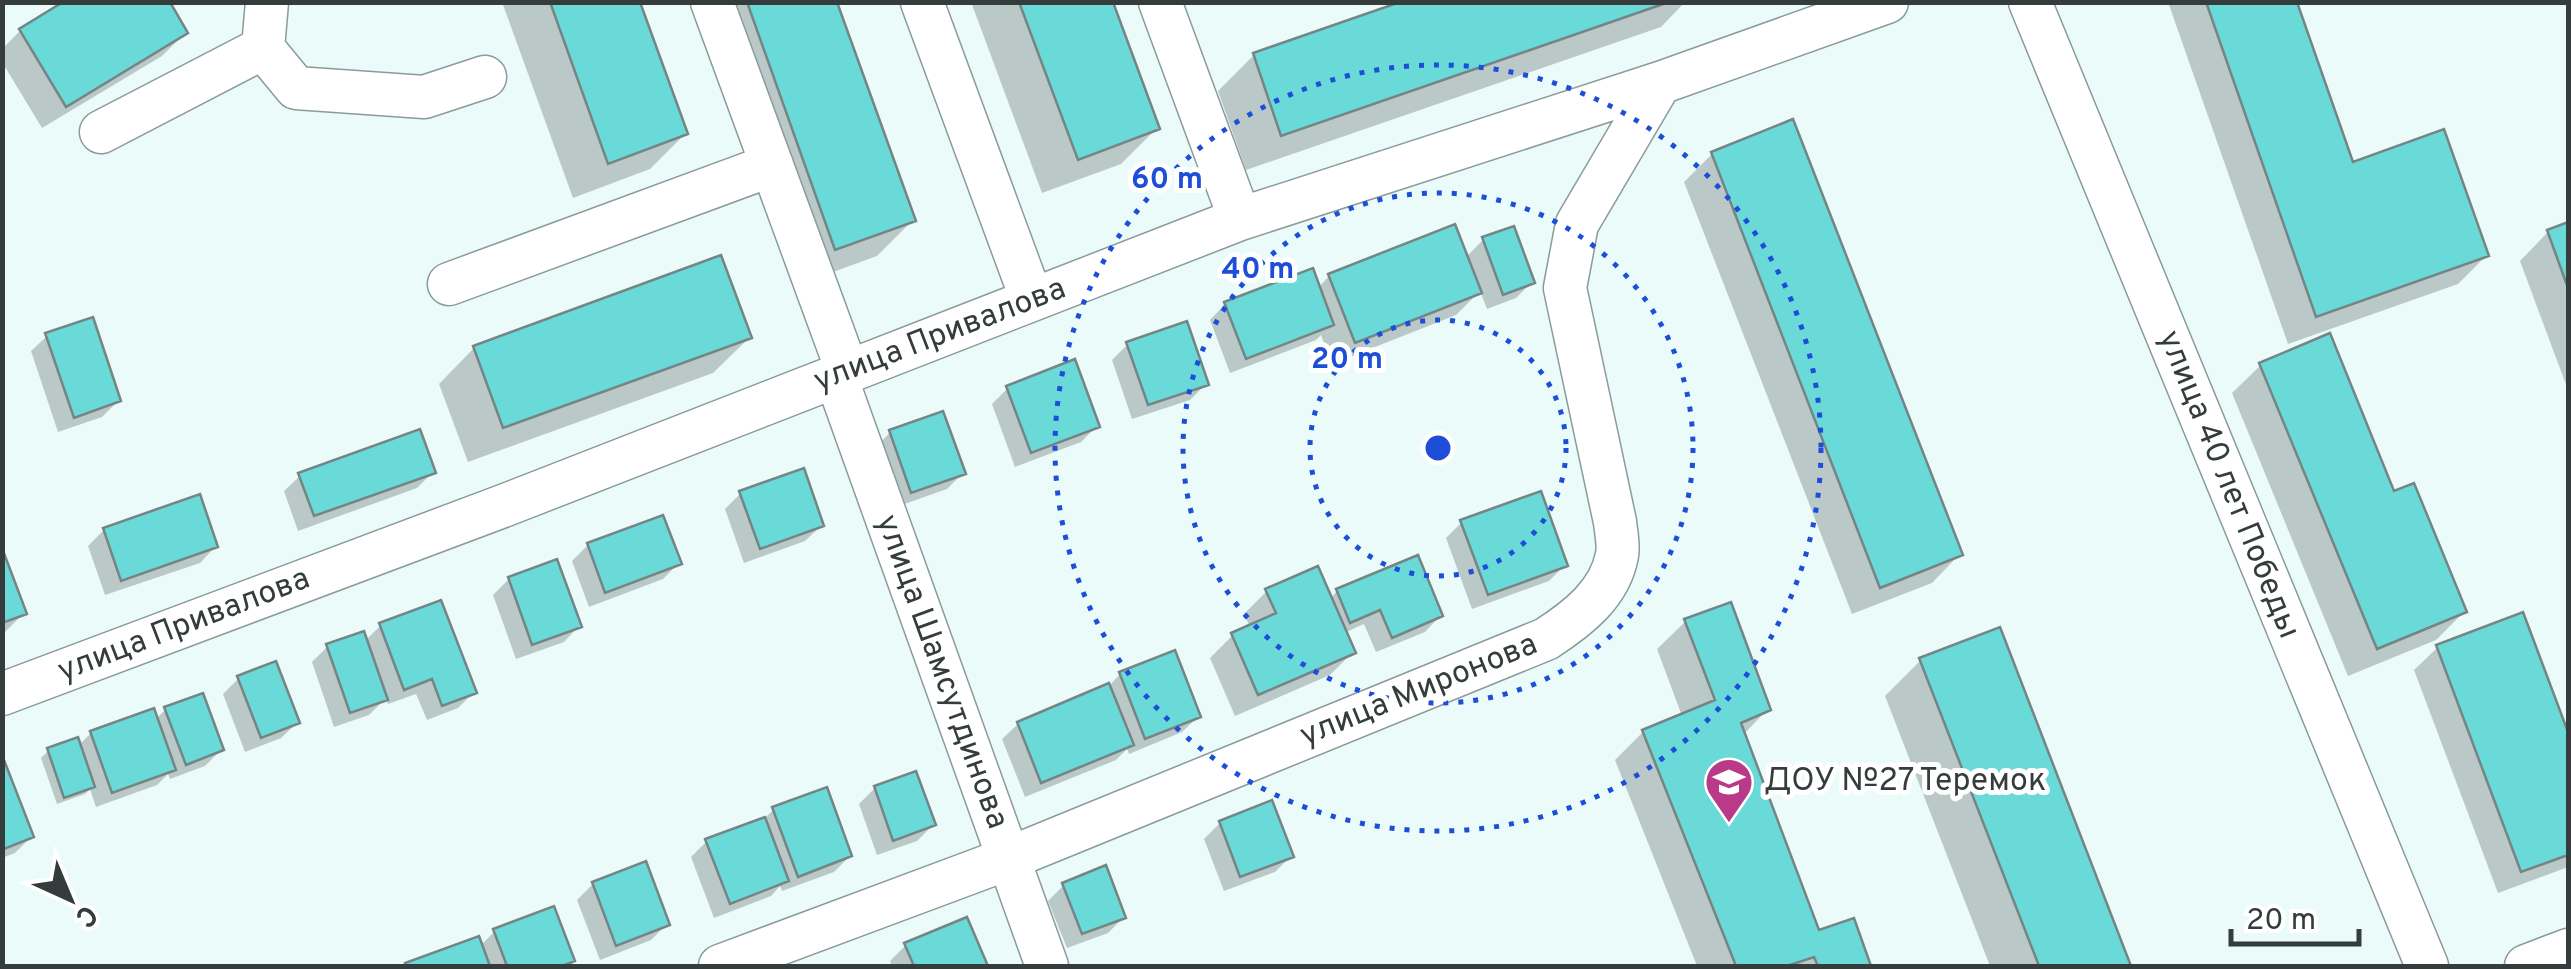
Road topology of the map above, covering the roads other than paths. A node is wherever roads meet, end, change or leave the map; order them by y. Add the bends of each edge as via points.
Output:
1 (267, 2) edge
2 (712, 2) edge
3 (922, 2) edge
4 (1160, 2) edge
5 (1887, 2) edge
6 (2030, 2) edge
7 (263, 48) junction
8 (485, 78) dead end
9 (1660, 83) junction
10 (101, 132) dead end
11 (772, 165) junction
12 (1240, 220) junction
13 (449, 284) dead end
14 (1032, 300) junction
15 (842, 375) junction
16 (2, 694) edge
17 (1007, 859) junction
18 (2568, 950) edge
19 (720, 966) edge
20 (1047, 966) edge
21 (2427, 966) edge
22 (2526, 966) edge

1 - 7 street
2 - 11 street, улица Шамсутдинова
3 - 14 street
4 - 12 street
5 - 9 street, улица Привалова
6 - 21 street, улица 40 лет Победы
7 - 8 street via 296,88 424,97
7 - 10 street
9 - 12 street, улица Привалова
9 - 17 street, улица Миронова via 1576,224 1565,288 1617,554 1606,584 1582,616 1546,639
11 - 13 street
11 - 15 street, улица Шамсутдинова
12 - 14 street, улица Привалова
14 - 15 street, улица Привалова
15 - 16 street, улица Привалова
15 - 17 street, улица Шамсутдинова
17 - 19 street, улица Миронова
17 - 20 street, улица Шамсутдинова
18 - 22 street

